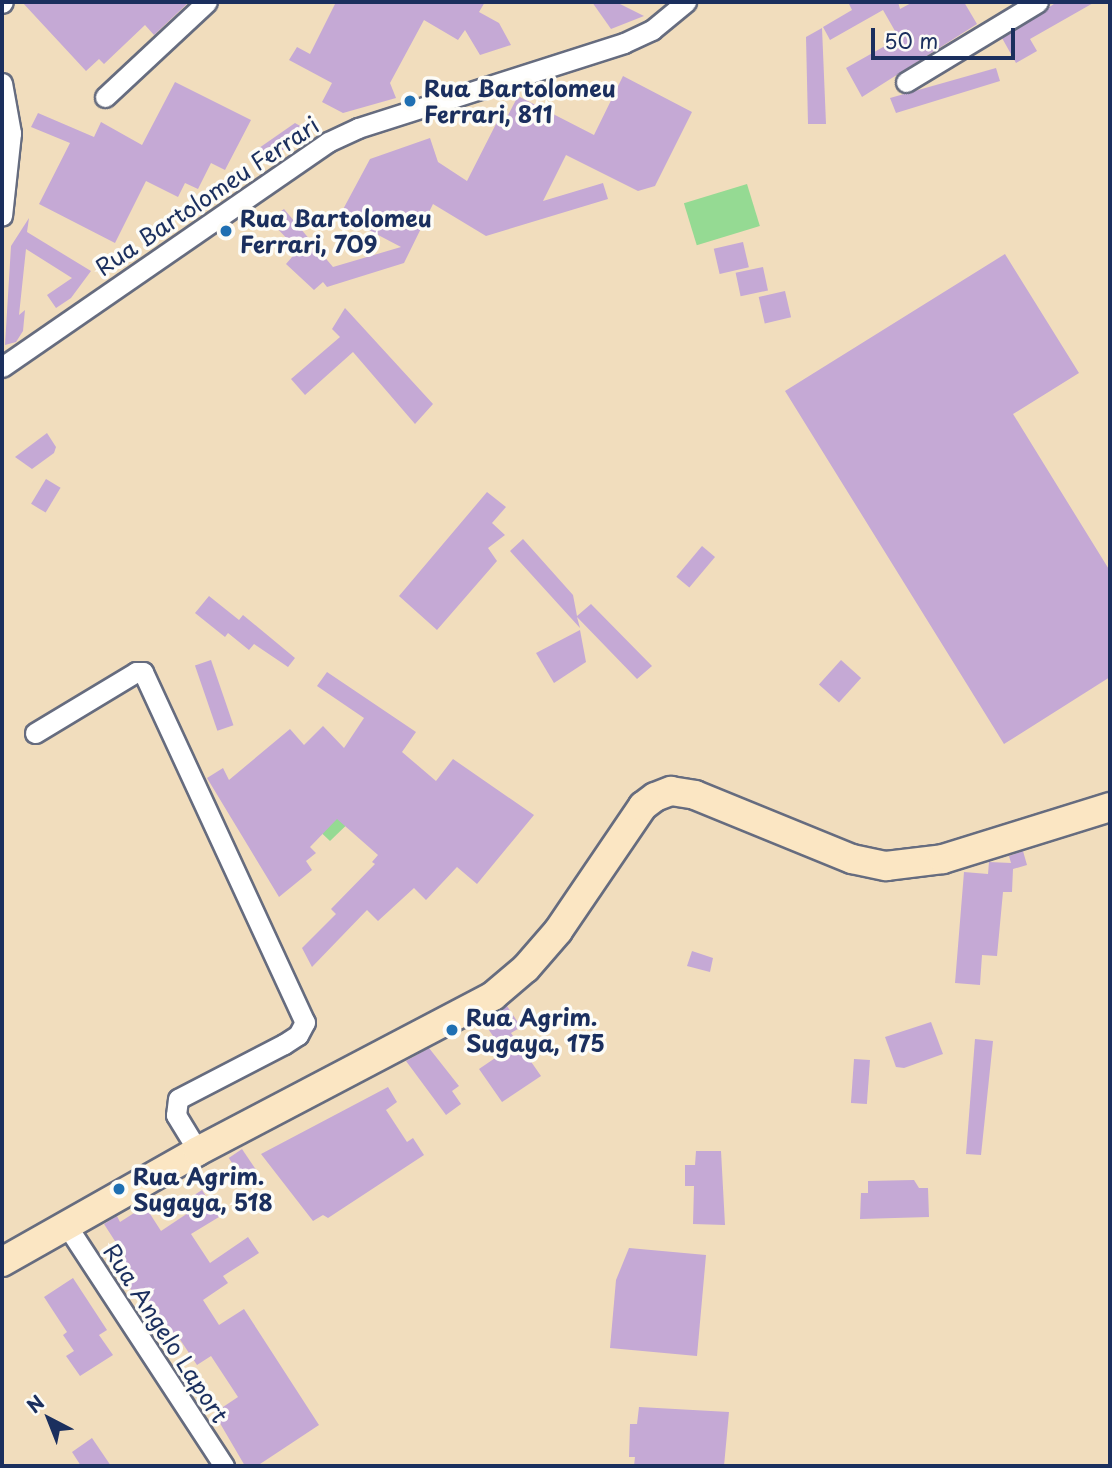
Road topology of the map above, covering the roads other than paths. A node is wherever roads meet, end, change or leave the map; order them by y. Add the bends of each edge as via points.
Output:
1 (207, 2) edge
2 (686, 2) edge
3 (1038, 2) edge
4 (906, 82) dead end
5 (2, 83) edge
6 (105, 97) dead end
7 (2, 216) edge
8 (2, 367) edge
9 (36, 733) dead end
10 (1110, 807) edge
11 (198, 1151) junction
12 (67, 1226) junction
13 (2, 1262) edge
14 (224, 1466) edge

1 - 6 street
2 - 8 street, Rua Bartolomeu Ferrari via 652,30 624,43 358,128 328,142
3 - 4 street
5 - 7 street via 11,133
9 - 11 street via 136,672 144,672 305,1022 298,1035 284,1044 178,1099 176,1115
10 - 11 main road via 943,859 886,866 852,859 695,795 671,791 655,797 643,806 558,931 526,968 493,996
11 - 12 main road
12 - 13 main road
12 - 14 street, Rua Angelo Laport

